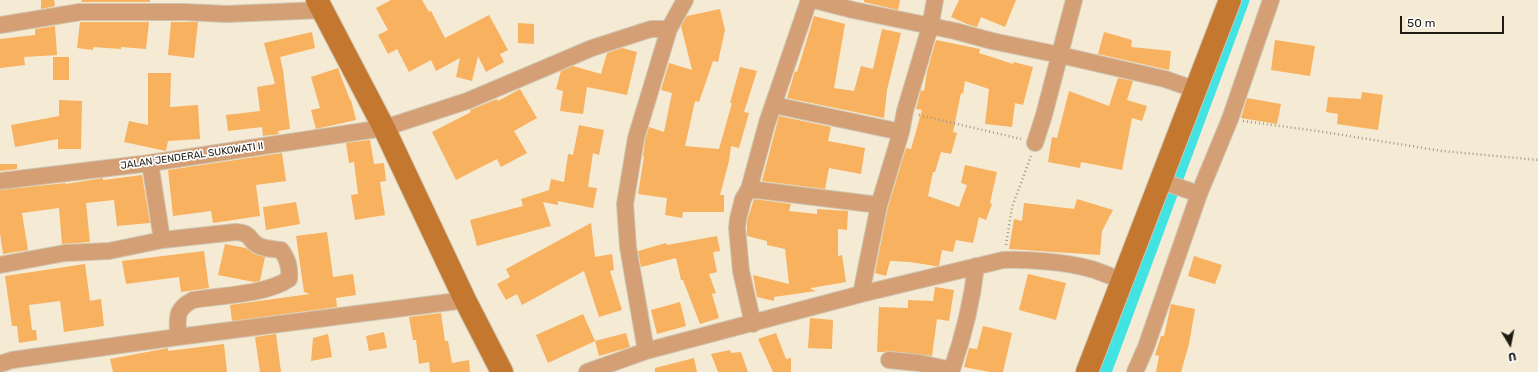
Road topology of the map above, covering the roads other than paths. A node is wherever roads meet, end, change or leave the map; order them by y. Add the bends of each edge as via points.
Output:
1 (685, 0) edge
2 (808, 0) edge
3 (814, 0) edge
4 (935, 0) edge
5 (1074, 0) edge
6 (1230, 0) edge
7 (1271, 0) edge
8 (320, 5) edge
9 (854, 5) edge
10 (0, 25) edge
11 (930, 27) junction
12 (669, 29) junction
13 (1060, 55) junction
14 (1196, 90) junction
15 (774, 105) junction
16 (384, 128) junction
17 (901, 132) junction
18 (1036, 143) road end
19 (150, 163) junction
20 (0, 181) edge
21 (1164, 182) junction
22 (750, 189) junction
23 (1195, 193) junction
24 (880, 205) junction
25 (162, 240) junction
26 (0, 266) edge
27 (976, 266) junction
28 (1123, 281) junction
29 (861, 294) junction
30 (465, 300) junction
31 (753, 324) junction
32 (178, 337) junction
33 (646, 351) junction
34 (889, 360) dead end
35 (0, 364) edge
36 (952, 371) edge
37 (502, 372) edge
38 (587, 372) edge
39 (1087, 372) edge
40 (1135, 372) edge

1 - 12 street
2 - 15 street
3 - 9 street
4 - 11 street
5 - 13 street
6 - 14 street
7 - 23 street via 1230,119
8 - 10 street via 227,14 80,12
8 - 16 street
9 - 11 street
11 - 13 street
11 - 17 street
12 - 16 street, JALAN JENDERAL SUKOWATI II via 651,29 592,48 467,101
12 - 33 street via 636,138 625,204 628,247
13 - 14 street via 1165,79
13 - 18 street
14 - 21 street
15 - 17 street
15 - 22 street
16 - 19 street, JALAN JENDERAL SUKOWATI II
16 - 30 street
17 - 24 street
19 - 20 street, JALAN JENDERAL SUKOWATI II
19 - 25 street
21 - 23 street
21 - 28 street
22 - 24 street
22 - 31 street via 743,199 738,228 741,271
23 - 40 street via 1146,347
24 - 29 street
25 - 26 street via 109,251 66,253
25 - 32 street via 244,232 257,246 281,250 290,269 289,279 267,289 193,300 184,305 179,311
27 - 28 street via 1003,260 1068,264 1091,268
27 - 29 street
27 - 36 street via 974,287
28 - 39 street
29 - 31 street
30 - 32 street
30 - 37 street
31 - 33 street
32 - 35 street via 12,360
33 - 38 street
34 - 36 street via 919,363

